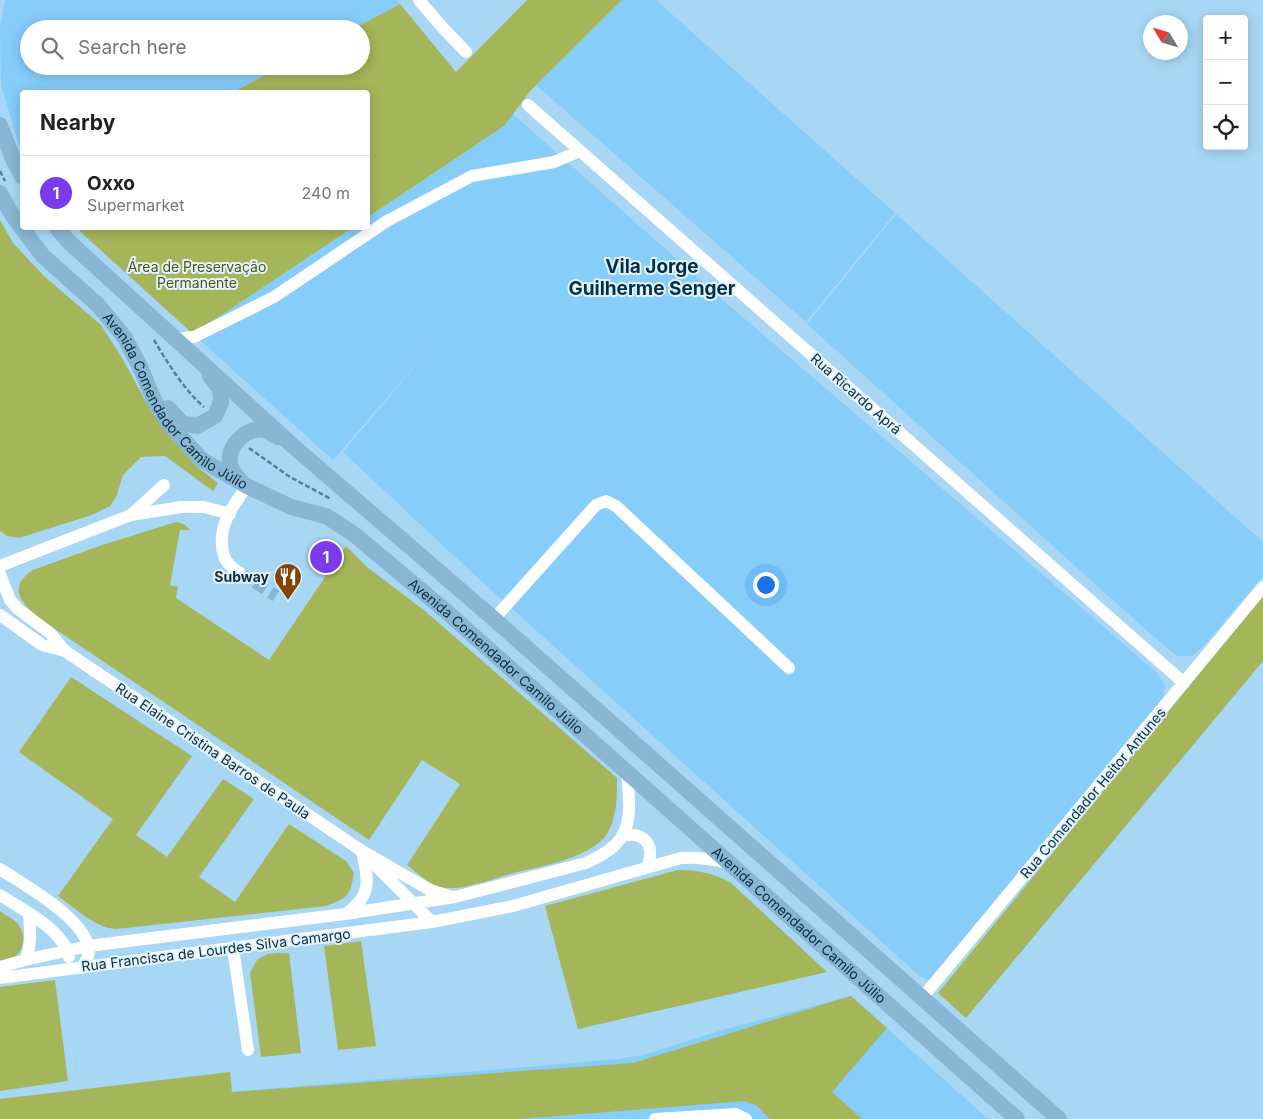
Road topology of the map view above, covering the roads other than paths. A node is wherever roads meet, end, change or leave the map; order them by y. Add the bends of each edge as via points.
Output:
1 (419, 0) edge
2 (466, 52) dead end
3 (528, 105) dead end
4 (0, 125) edge
5 (0, 151) edge
6 (580, 151) junction
7 (20, 172) edge
8 (20, 185) edge
9 (0, 193) edge
10 (20, 226) edge
11 (23, 230) edge
12 (59, 230) edge
13 (175, 339) junction
14 (199, 360) junction
15 (141, 369) junction
16 (293, 446) junction
17 (164, 486) dead end
18 (248, 486) junction
19 (230, 514) junction
20 (130, 515) junction
21 (0, 566) edge
22 (240, 573) tunnel mouth
23 (0, 574) edge
24 (1263, 587) edge
25 (0, 615) edge
26 (494, 619) junction
27 (65, 651) junction
28 (789, 668) dead end
29 (1184, 683) junction
30 (627, 772) junction
31 (622, 836) junction
32 (362, 851) junction
33 (729, 863) junction
34 (0, 869) edge
35 (644, 869) junction
36 (423, 886) junction
37 (0, 895) edge
38 (455, 898) junction
39 (437, 901) junction
40 (50, 903) junction
41 (414, 904) junction
42 (345, 914) junction
43 (34, 917) junction
44 (434, 922) junction
45 (88, 946) junction
46 (232, 948) junction
47 (67, 952) junction
48 (25, 960) junction
49 (0, 967) edge
50 (78, 968) junction
51 (0, 978) edge
52 (922, 998) junction
53 (248, 1050) dead end
54 (655, 1119) edge
55 (746, 1119) edge
56 (1017, 1119) edge
57 (1059, 1119) edge

1 - 2 street
3 - 6 street, Rua Ricardo Aprá
4 - 7 main road
5 - 8 main road
6 - 13 street via 554,162 472,176 387,221 274,297 194,337
6 - 29 street, Rua Ricardo Aprá
9 - 10 main road, Avenida Comendador Camilo Júlio
11 - 15 main road, Avenida Comendador Camilo Júlio via 43,256 98,305 124,338
12 - 13 main road, Avenida Comendador Camilo Júlio
13 - 14 main road, Avenida Comendador Camilo Júlio
14 - 15 main road via 220,389 220,402 214,416 197,426 182,423
14 - 16 main road, Avenida Comendador Camilo Júlio
15 - 18 main road, Avenida Comendador Camilo Júlio via 167,422 202,460
16 - 18 main road via 264,430 252,430 238,439 229,462 233,474
16 - 26 main road, Avenida Comendador Camilo Júlio
17 - 20 street
18 - 19 street
18 - 30 main road, Avenida Comendador Camilo Júlio via 291,508 326,516 355,535
19 - 20 street via 204,507 182,506
19 - 22 street via 223,528 221,543 229,565
20 - 21 street
23 - 27 street, Rua Elaine Cristina Barros de Paula via 10,600 50,633
24 - 29 street, Rua Comendador Heitor Antunes
25 - 27 street, Rua Elaine Cristina Barros de Paula via 42,645
26 - 28 street via 596,505 606,501 616,506
26 - 52 main road, Avenida Comendador Camilo Júlio
27 - 32 street, Rua Elaine Cristina Barros de Paula
29 - 52 street, Rua Comendador Heitor Antunes
30 - 31 street via 629,802
30 - 33 main road, Avenida Comendador Camilo Júlio
31 - 35 street via 634,834 649,844 649,863
31 - 38 street, Rua Francisca de Lourdes Silva Camargo via 616,844 586,863
32 - 36 street, Rua Elaine Cristina Barros de Paula
32 - 41 street, Rua Elaine Cristina Barros de Paula
32 - 42 street via 368,882 366,891 359,903
33 - 35 street, Rua Francisca de Lourdes Silva Camargo via 693,857
33 - 56 main road, Avenida Comendador Camilo Júlio
34 - 40 street
35 - 44 street, Rua Francisca de Lourdes Silva Camargo via 514,906
36 - 38 street, Rua Elaine Cristina Barros de Paula
36 - 39 street, Rua Elaine Cristina Barros de Paula
37 - 43 street
38 - 39 street, Rua Francisca de Lourdes Silva Camargo
39 - 41 street, Rua Francisca de Lourdes Silva Camargo
39 - 44 street via 442,913
40 - 43 street via 54,907 50,919
40 - 45 street via 74,922
41 - 42 street, Rua Francisca de Lourdes Silva Camargo
41 - 44 street
42 - 45 street, Rua Francisca de Lourdes Silva Camargo
43 - 47 street via 59,937
43 - 48 street
44 - 46 street, Rua Francisca de Lourdes Silva Camargo
45 - 47 street, Rua Francisca de Lourdes Silva Camargo
45 - 50 street via 84,964
46 - 50 street, Rua Francisca de Lourdes Silva Camargo
46 - 53 street
47 - 48 street, Rua Francisca de Lourdes Silva Camargo
47 - 50 street
48 - 49 street, Rua Francisca de Lourdes Silva Camargo
50 - 51 street, Rua Francisca de Lourdes Silva Camargo
52 - 57 main road, Avenida Comendador Camilo Júlio
54 - 55 street via 736,1114

